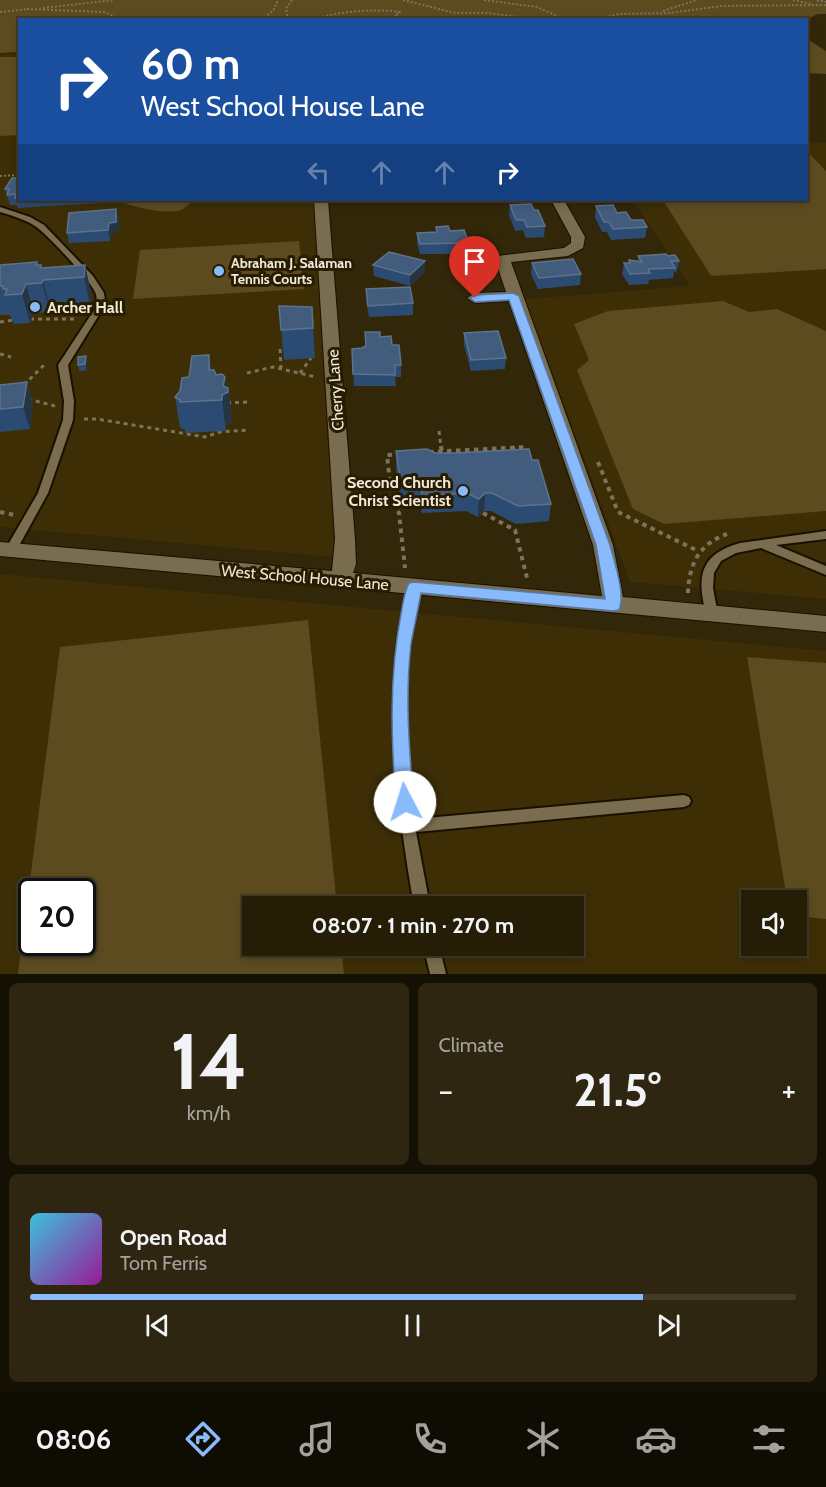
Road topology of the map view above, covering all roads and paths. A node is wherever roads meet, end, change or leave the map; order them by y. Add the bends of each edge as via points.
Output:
1 (114, 0) edge
2 (282, 0) edge
3 (292, 0) edge
4 (403, 0) edge
5 (484, 0) edge
6 (697, 0) edge
7 (793, 0) edge
8 (817, 0) edge
9 (278, 1) edge
10 (826, 4) edge
11 (815, 5) junction
12 (27, 9) junction
13 (0, 12) edge
14 (658, 13) junction
15 (119, 18) edge
16 (264, 18) edge
17 (288, 18) edge
18 (317, 18) edge
19 (400, 18) edge
20 (528, 18) edge
21 (563, 18) edge
22 (602, 18) edge
23 (18, 175) edge
24 (0, 176) edge
25 (321, 201) edge
26 (559, 201) edge
27 (0, 209) edge
28 (513, 296) junction
29 (475, 298) dead end
30 (30, 319) dead end
31 (61, 319) dead end
32 (14, 320) edge
33 (0, 322) edge
34 (280, 349) edge
35 (0, 354) edge
36 (11, 357) dead end
37 (311, 358) edge
38 (45, 364) dead end
39 (281, 368) junction
40 (248, 373) dead end
41 (300, 373) junction
42 (335, 382) junction
43 (16, 392) edge
44 (26, 399) edge
45 (248, 402) dead end
46 (220, 403) edge
47 (69, 405) junction
48 (97, 419) dead end
49 (249, 430) dead end
50 (439, 431) dead end
51 (442, 451) junction
52 (409, 453) edge
53 (420, 453) edge
54 (528, 456) edge
55 (596, 459) dead end
56 (443, 461) edge
57 (483, 513) edge
58 (826, 535) edge
59 (763, 544) junction
60 (5, 549) edge
61 (698, 552) dead end
62 (826, 571) edge
63 (410, 578) junction
64 (340, 580) junction
65 (528, 580) dead end
66 (613, 606) junction
67 (712, 615) junction
68 (826, 624) edge
69 (684, 801) dead end
70 (407, 826) junction
71 (420, 896) edge
72 (434, 956) edge
73 (438, 974) edge

1 - 12 path
2 - 9 path
3 - 17 path via 286,9
4 - 20 path via 454,13
5 - 21 path via 535,6
6 - 14 path
7 - 11 path
8 - 10 path
9 - 16 path
10 - 11 path
11 - 14 path via 722,6
12 - 13 path
12 - 15 path via 99,11
14 - 22 path
18 - 19 path via 389,10 399,12 395,15
23 - 24 path
25 - 42 street, Cherry Lane
26 - 28 street via 578,237 578,245 568,252 502,259
27 - 47 lane via 41,227 100,293 98,310 63,365
28 - 29 street
28 - 66 street via 603,545
30 - 31 path
32 - 33 path
34 - 39 path
35 - 36 path
37 - 41 path
38 - 43 path
39 - 40 path via 259,367
39 - 41 path
41 - 42 path
42 - 64 street, Cherry Lane via 345,539 345,564
44 - 47 path via 50,406
45 - 46 path
47 - 60 lane via 66,427 43,492
48 - 49 path via 205,435
50 - 51 path
51 - 53 path
51 - 54 path via 526,447
51 - 56 path
52 - 63 path via 387,454 392,502 399,513
55 - 61 path via 618,512
57 - 65 path via 515,530
58 - 59 lane
59 - 62 lane
59 - 67 lane via 727,551 712,565 707,580
60 - 64 street, West School House Lane
63 - 64 street, West School House Lane
63 - 66 street, West School House Lane
63 - 70 lane via 400,689 400,751
66 - 67 street, West School House Lane
67 - 68 street, West School House Lane
69 - 70 lane
70 - 71 lane
72 - 73 lane

